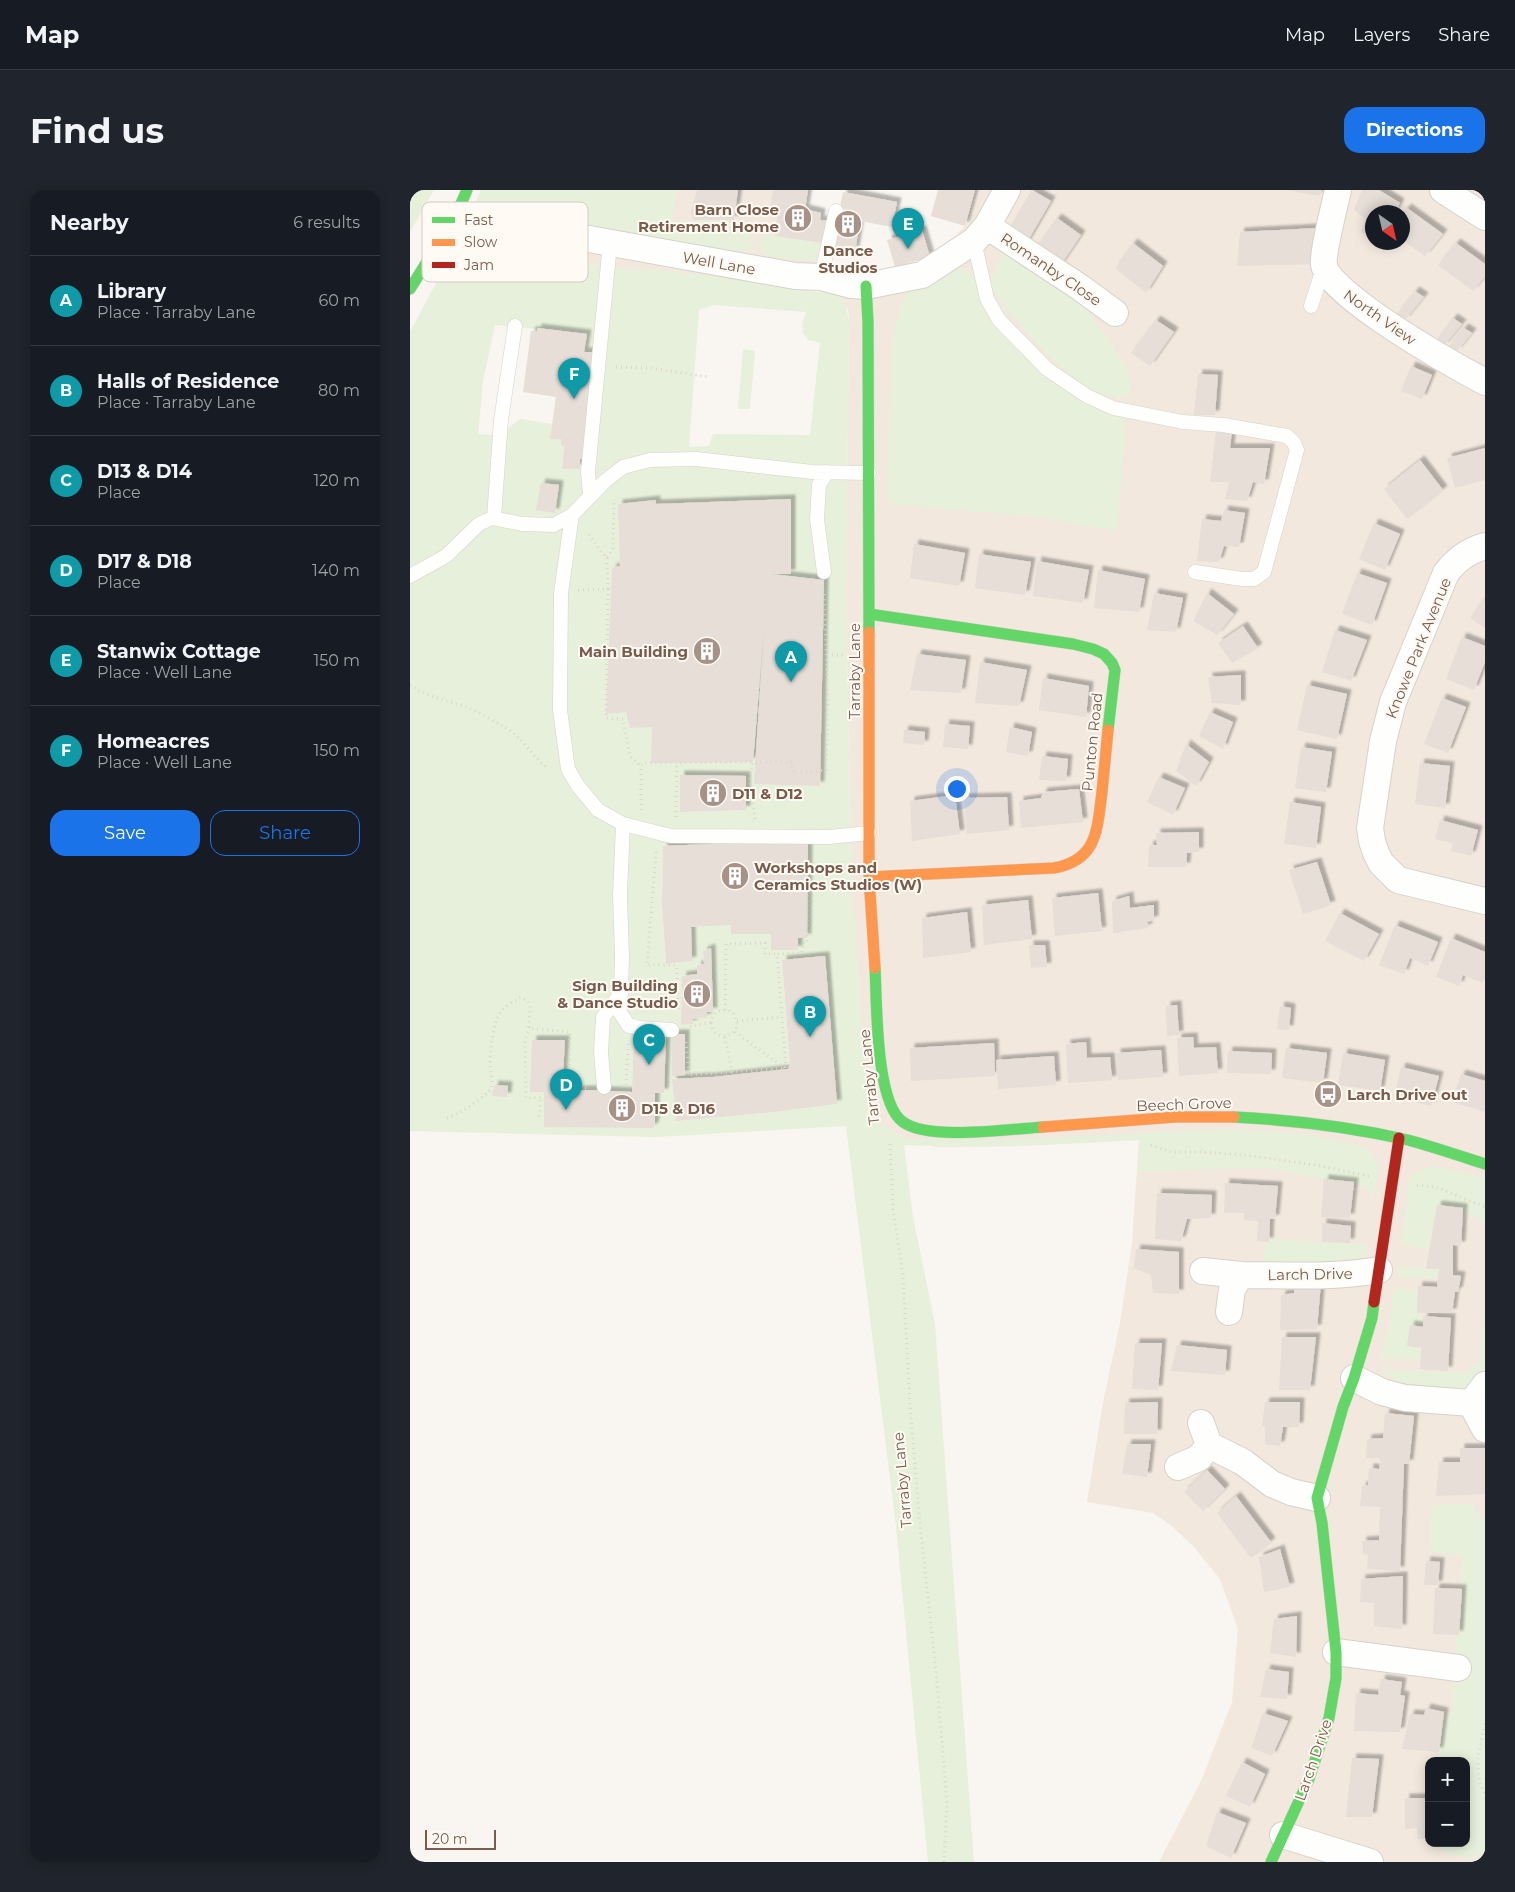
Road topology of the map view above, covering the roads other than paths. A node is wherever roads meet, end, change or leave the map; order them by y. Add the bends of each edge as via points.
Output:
1 (467, 190) edge
2 (1006, 190) edge
3 (1338, 190) edge
4 (1443, 190) edge
5 (462, 202) edge
6 (836, 210) dead end
7 (1485, 217) edge
8 (980, 234) junction
9 (588, 239) edge
10 (610, 243) junction
11 (1324, 265) junction
12 (417, 269) edge
13 (821, 277) junction
14 (866, 286) junction
15 (410, 289) edge
16 (1311, 306) dead end
17 (1115, 312) dead end
18 (515, 326) dead end
19 (1485, 382) edge
20 (827, 472) junction
21 (869, 473) junction
22 (590, 494) junction
23 (494, 518) junction
24 (571, 518) junction
25 (1485, 546) edge
26 (824, 572) road end
27 (1195, 572) dead end
28 (410, 576) edge
29 (869, 614) junction
30 (623, 824) junction
31 (869, 833) junction
32 (869, 877) junction
33 (1485, 901) edge
34 (621, 993) junction
35 (678, 1026) road end
36 (604, 1087) dead end
37 (889, 1106) joint
38 (1399, 1138) junction
39 (1485, 1164) edge
40 (1379, 1270) junction
41 (1203, 1271) dead end
42 (1241, 1275) junction
43 (1229, 1312) dead end
44 (1354, 1378) junction
45 (1478, 1394) edge
46 (1485, 1429) edge
47 (1178, 1467) dead end
48 (1317, 1498) junction
49 (1336, 1652) junction
50 (1458, 1668) dead end
51 (1283, 1836) junction
52 (1270, 1862) edge
53 (1370, 1862) edge

1 - 5 street
2 - 8 street
3 - 11 street
4 - 7 street
6 - 13 lane
8 - 14 street, Well Lane via 922,275
8 - 17 street, Romanby Close via 1081,288
8 - 27 lane via 987,298 999,320 1048,369 1087,396 1113,408 1183,422 1287,436 1294,443 1297,450 1264,572 1254,579 1242,579
9 - 10 street, Well Lane
10 - 13 street, Well Lane via 795,276
10 - 22 lane via 588,472
11 - 16 lane
11 - 19 street, North View via 1340,289 1436,356
12 - 15 street
13 - 14 street, Well Lane
14 - 21 street, Tarraby Lane
18 - 23 lane via 501,420
20 - 21 lane
20 - 22 lane via 696,459 650,460 623,467
20 - 26 lane via 819,485 817,519
21 - 29 street, Tarraby Lane
22 - 24 lane
23 - 24 lane via 522,524 554,525
23 - 28 lane via 478,524 446,556
24 - 30 lane via 561,591 560,710 566,760 572,776 598,810
25 - 33 street, Knowe Park Avenue via 1463,555 1446,573 1393,702 1383,741 1370,828 1378,858 1398,880
29 - 31 street, Tarraby Lane
29 - 32 street, Punton Road via 1074,644 1098,650 1109,657 1115,670 1097,832 1084,856 1070,866 1054,868
30 - 31 lane via 676,836 808,837
30 - 34 lane via 620,866
31 - 32 street, Tarraby Lane
32 - 37 street, Tarraby Lane via 881,1071
34 - 35 lane via 620,1011 629,1026
34 - 36 lane via 603,1016 601,1052
37 - 38 street, Beech Grove via 907,1125 935,1131 1178,1117 1253,1118 1331,1126
38 - 39 street, Beech Grove
38 - 40 street, Larch Drive
40 - 42 street, Larch Drive via 1329,1275
40 - 44 street, Larch Drive via 1372,1318
41 - 42 street, Larch Drive
42 - 43 street via 1232,1289
44 - 45 street via 1382,1392 1405,1398
44 - 48 street, Larch Drive
45 - 46 street
47 - 48 street via 1199,1458 1205,1434 1272,1484
48 - 49 street, Larch Drive
49 - 50 street
49 - 51 street, Larch Drive via 1336,1678 1328,1718 1309,1779
51 - 52 street, Larch Drive
51 - 53 street

